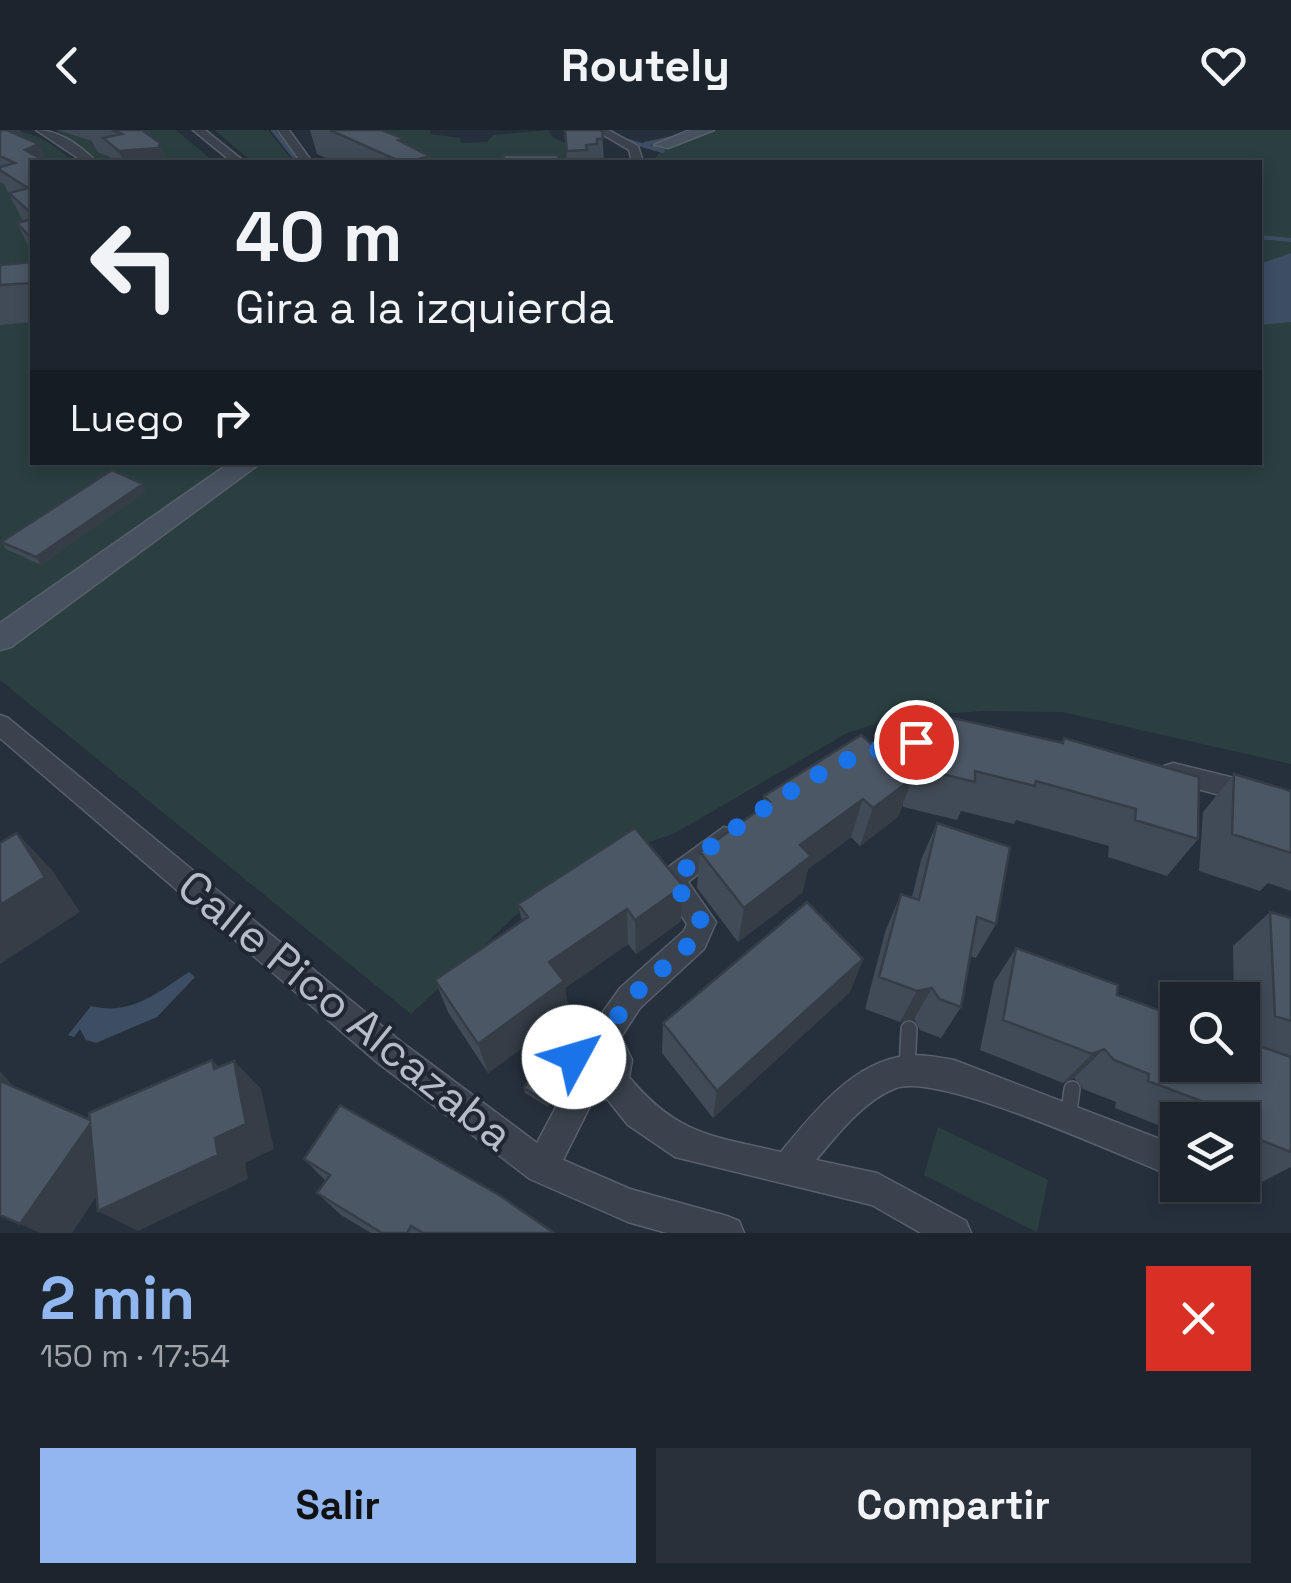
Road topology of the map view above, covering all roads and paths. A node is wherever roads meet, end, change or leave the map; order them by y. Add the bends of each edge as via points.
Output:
1 (41, 130) edge
2 (198, 130) edge
3 (283, 130) edge
4 (600, 130) edge
5 (706, 130) edge
6 (650, 156) edge
7 (88, 160) edge
8 (236, 160) edge
9 (306, 160) edge
10 (246, 465) edge
11 (0, 639) edge
12 (0, 724) edge
13 (969, 744) edge
14 (1148, 766) edge
15 (819, 776) edge
16 (1291, 803) edge
17 (739, 828) edge
18 (909, 1029) dead end
19 (908, 1072) junction
20 (598, 1082) junction
21 (1160, 1154) edge
22 (542, 1167) junction
23 (788, 1168) junction
24 (727, 1233) edge
25 (954, 1233) edge

1 - 7 street
2 - 8 street
3 - 9 street
4 - 6 street
5 - 6 street
10 - 11 street
12 - 22 street, Calle Pico Alcazaba via 389,1052
13 - 15 street via 882,748
14 - 16 street
17 - 20 street via 674,883 702,922 694,940 630,998 601,1041 588,1042 574,1057 573,1069
18 - 19 lane
19 - 21 street via 954,1074 1070,1104
19 - 23 street via 891,1074 854,1100
20 - 22 street
20 - 23 street via 675,1141
22 - 24 street, Calle Pico Alcazaba via 628,1205
23 - 25 street via 877,1190

